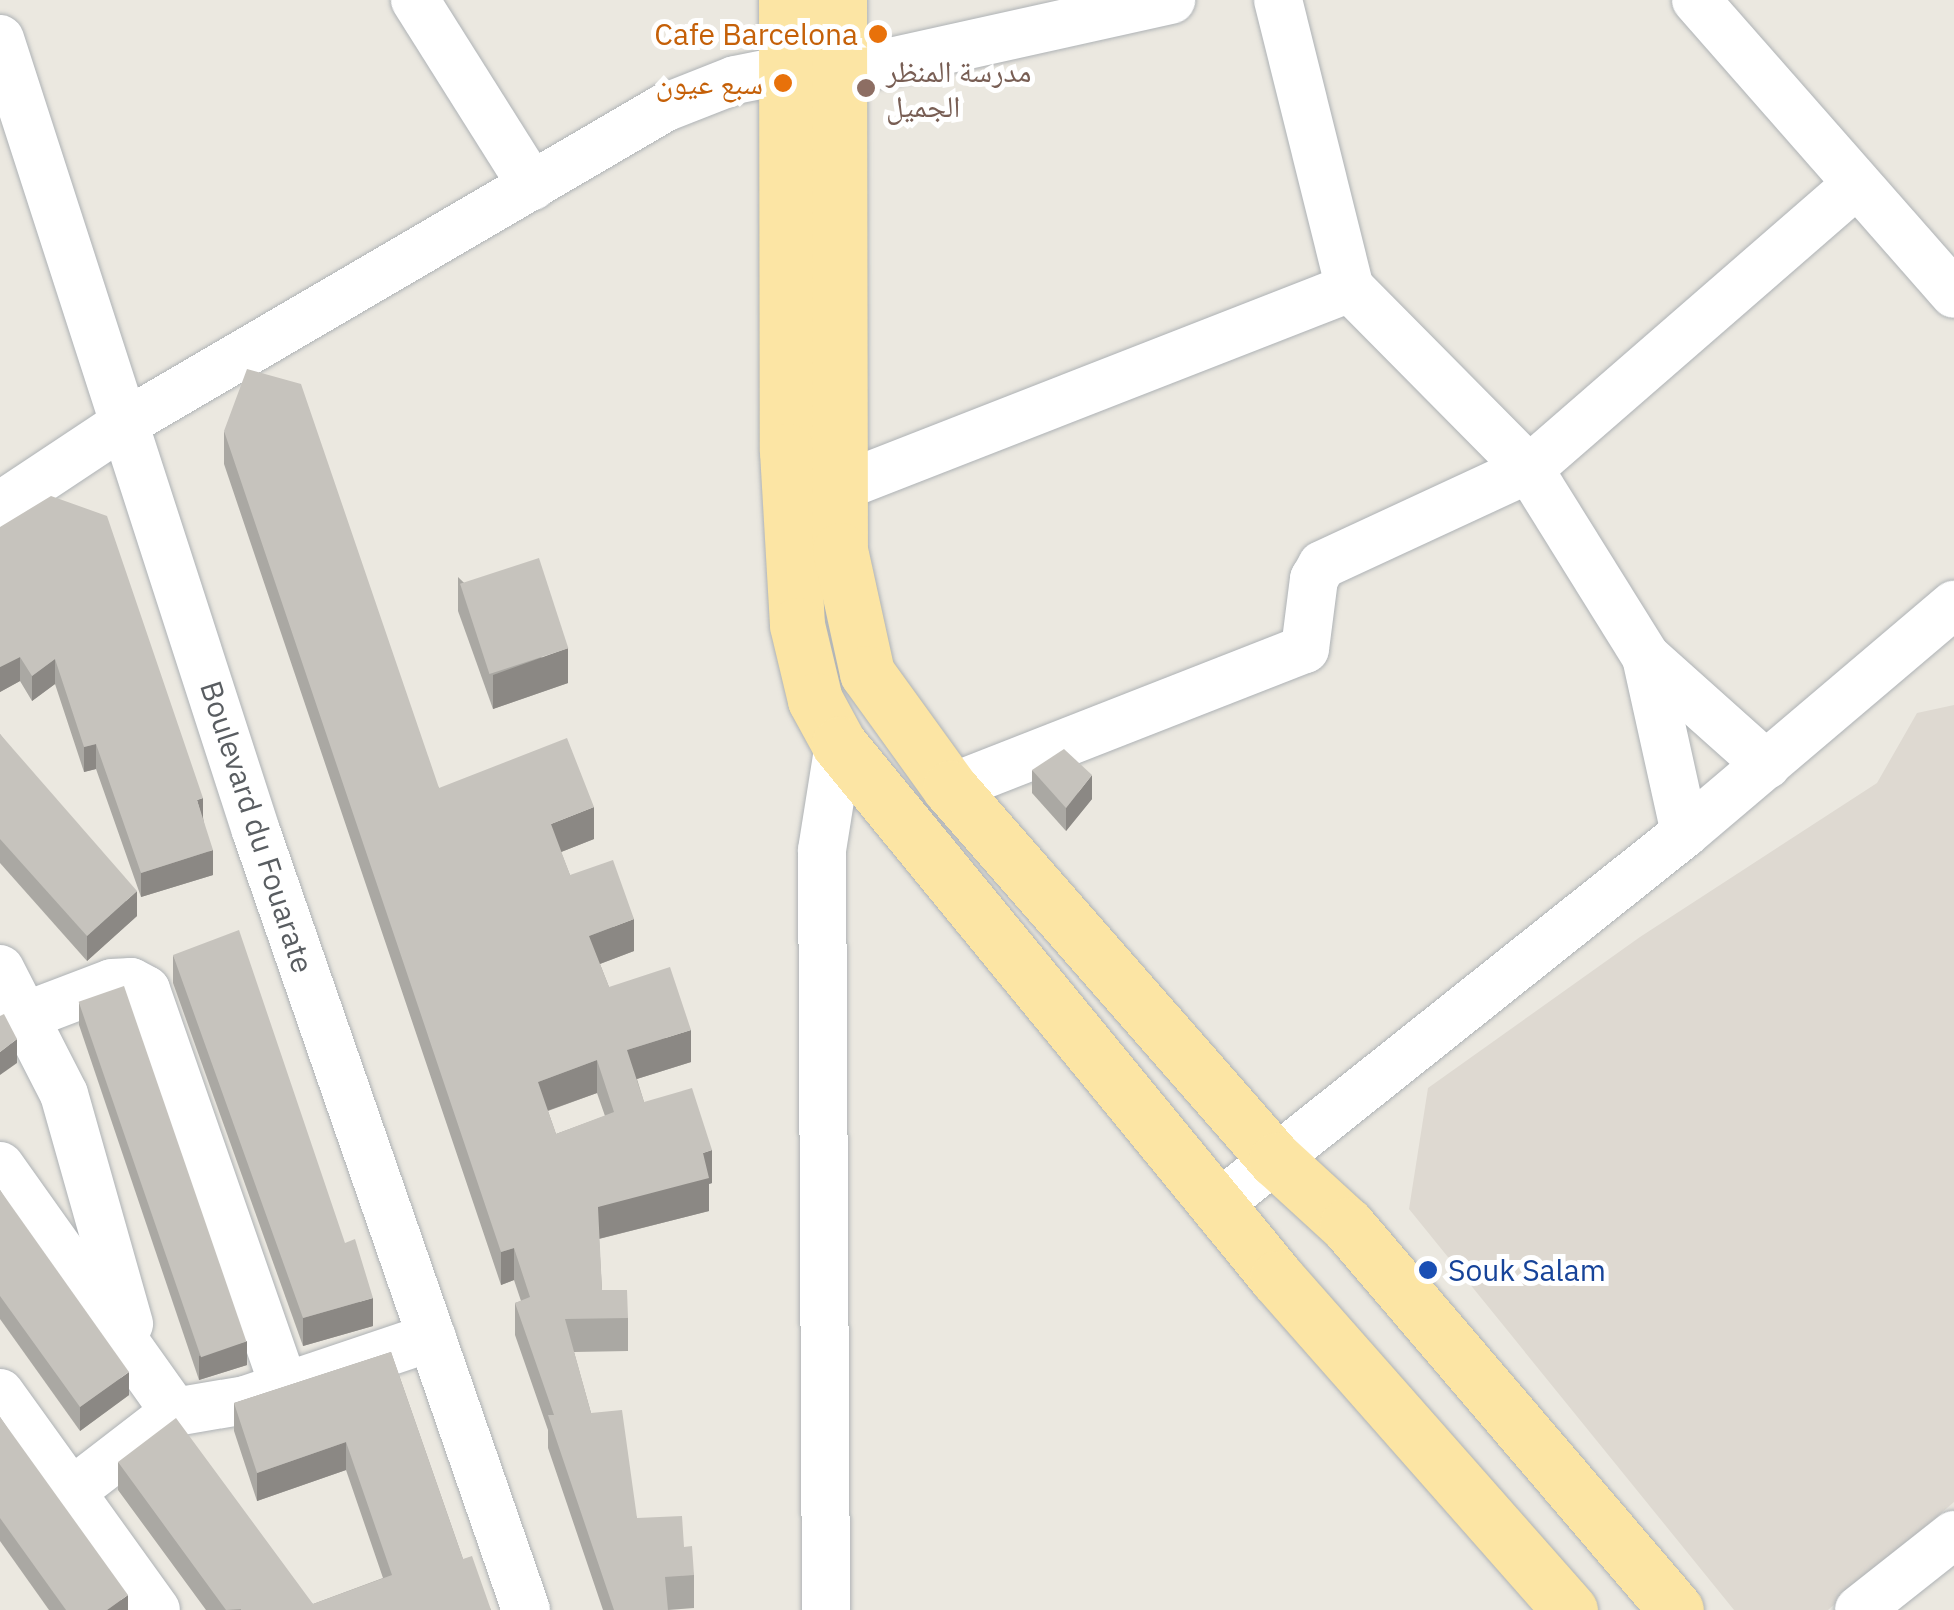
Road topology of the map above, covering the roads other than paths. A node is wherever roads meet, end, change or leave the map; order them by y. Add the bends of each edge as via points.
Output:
1 (415, 0) edge
2 (786, 0) edge
3 (839, 0) edge
4 (1172, 0) edge
5 (1278, 0) edge
6 (1707, 6) edge
7 (0, 39) edge
8 (816, 70) junction
9 (532, 186) junction
10 (1854, 186) junction
11 (1350, 288) junction
12 (1954, 294) edge
13 (125, 422) junction
14 (1529, 469) junction
15 (838, 488) junction
16 (0, 506) edge
17 (1954, 605) edge
18 (1646, 657) junction
19 (839, 744) junction
20 (1767, 765) junction
21 (950, 788) junction
22 (1685, 834) junction
23 (0, 968) edge
24 (28, 1015) junction
25 (1276, 1160) junction
26 (0, 1166) edge
27 (1219, 1204) junction
28 (432, 1337) junction
29 (136, 1351) junction
30 (284, 1387) junction
31 (0, 1393) edge
32 (175, 1412) junction
33 (71, 1492) junction
34 (1954, 1535) edge
35 (156, 1610) edge
36 (526, 1610) edge
37 (826, 1610) edge
38 (1570, 1610) edge
39 (1676, 1610) edge
40 (1859, 1610) edge

1 - 9 street
2 - 8 main road
3 - 8 main road
4 - 8 street
5 - 11 street
6 - 10 street
7 - 13 street, Boulevard du Fouarate
8 - 9 street via 735,80 664,108
8 - 15 main road
8 - 19 main road via 791,560 797,626 815,700
9 - 13 street
10 - 12 street
10 - 14 street
11 - 14 street
11 - 15 street
13 - 16 street
13 - 28 street, Boulevard du Fouarate via 256,831
14 - 18 street
14 - 21 street via 1322,565 1314,579 1305,649
15 - 21 main road via 846,592 867,673
17 - 20 street
18 - 20 street
18 - 22 street
19 - 27 main road
19 - 37 street via 822,850
20 - 22 street
21 - 25 main road
22 - 25 street
23 - 24 street
24 - 29 street via 85,1157
24 - 30 street via 112,983 146,990
25 - 27 street
25 - 39 main road via 1347,1225
26 - 29 street
27 - 38 main road
28 - 30 street
28 - 36 street, Boulevard du Fouarate
29 - 32 street
30 - 32 street
31 - 33 street
32 - 33 street
33 - 35 street
34 - 40 street

